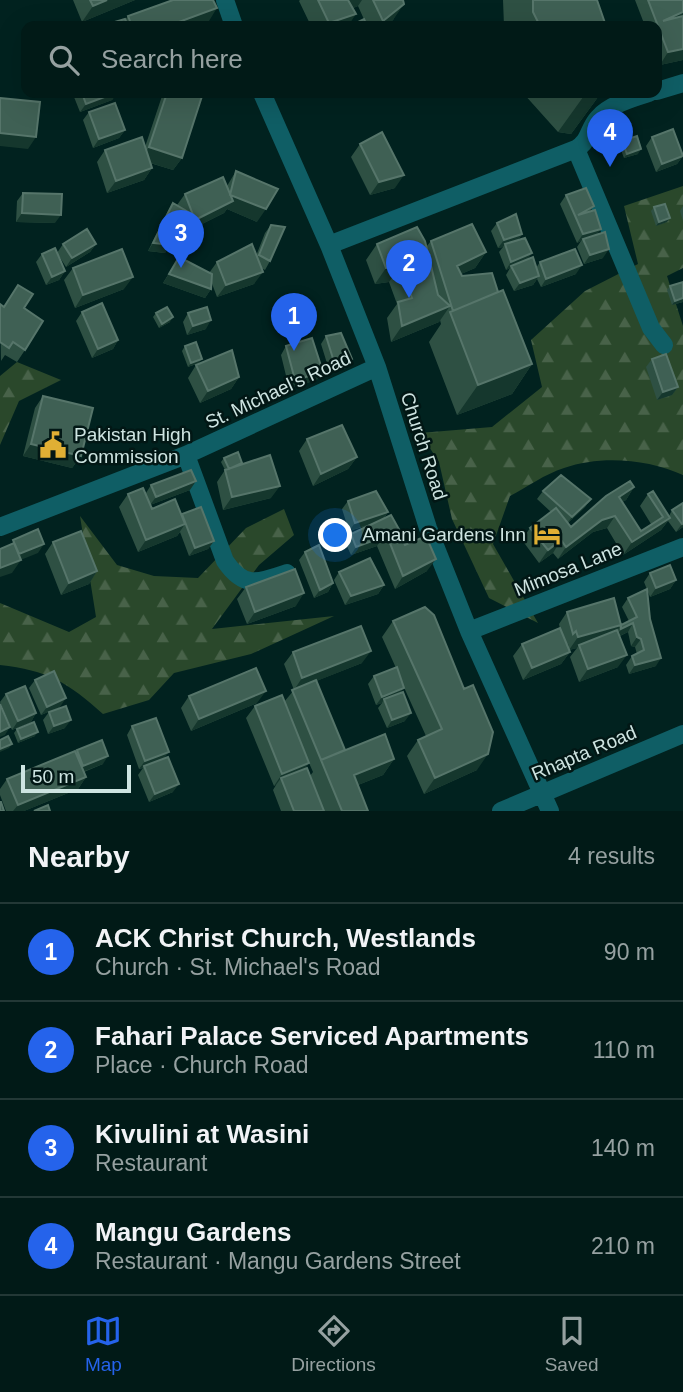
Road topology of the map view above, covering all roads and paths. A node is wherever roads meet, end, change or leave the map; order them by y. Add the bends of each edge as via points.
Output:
1 (225, 0) edge
2 (232, 21) edge
3 (683, 83) edge
4 (662, 89) edge
5 (264, 98) edge
6 (636, 98) edge
7 (576, 149) junction
8 (329, 245) junction
9 (664, 345) dead end
10 (377, 367) junction
11 (186, 455) junction
12 (0, 527) edge
13 (683, 547) edge
14 (288, 573) edge
15 (469, 631) junction
16 (683, 734) edge
17 (543, 792) junction
18 (501, 811) edge
19 (550, 811) edge

1 - 2 street
3 - 4 street
5 - 8 street, Church Road
6 - 7 street via 598,117 586,143
7 - 8 street
7 - 9 street via 642,307
8 - 10 street, Church Road
10 - 11 street, St. Michael's Road
10 - 15 street, Church Road via 428,528
11 - 12 street, St. Michael's Road
11 - 14 street via 231,569 250,582
13 - 15 street, Mimosa Lane
15 - 17 street, Church Road
16 - 17 street, Rhapta Road
17 - 18 street, Rhapta Road
17 - 19 street, Church Road

